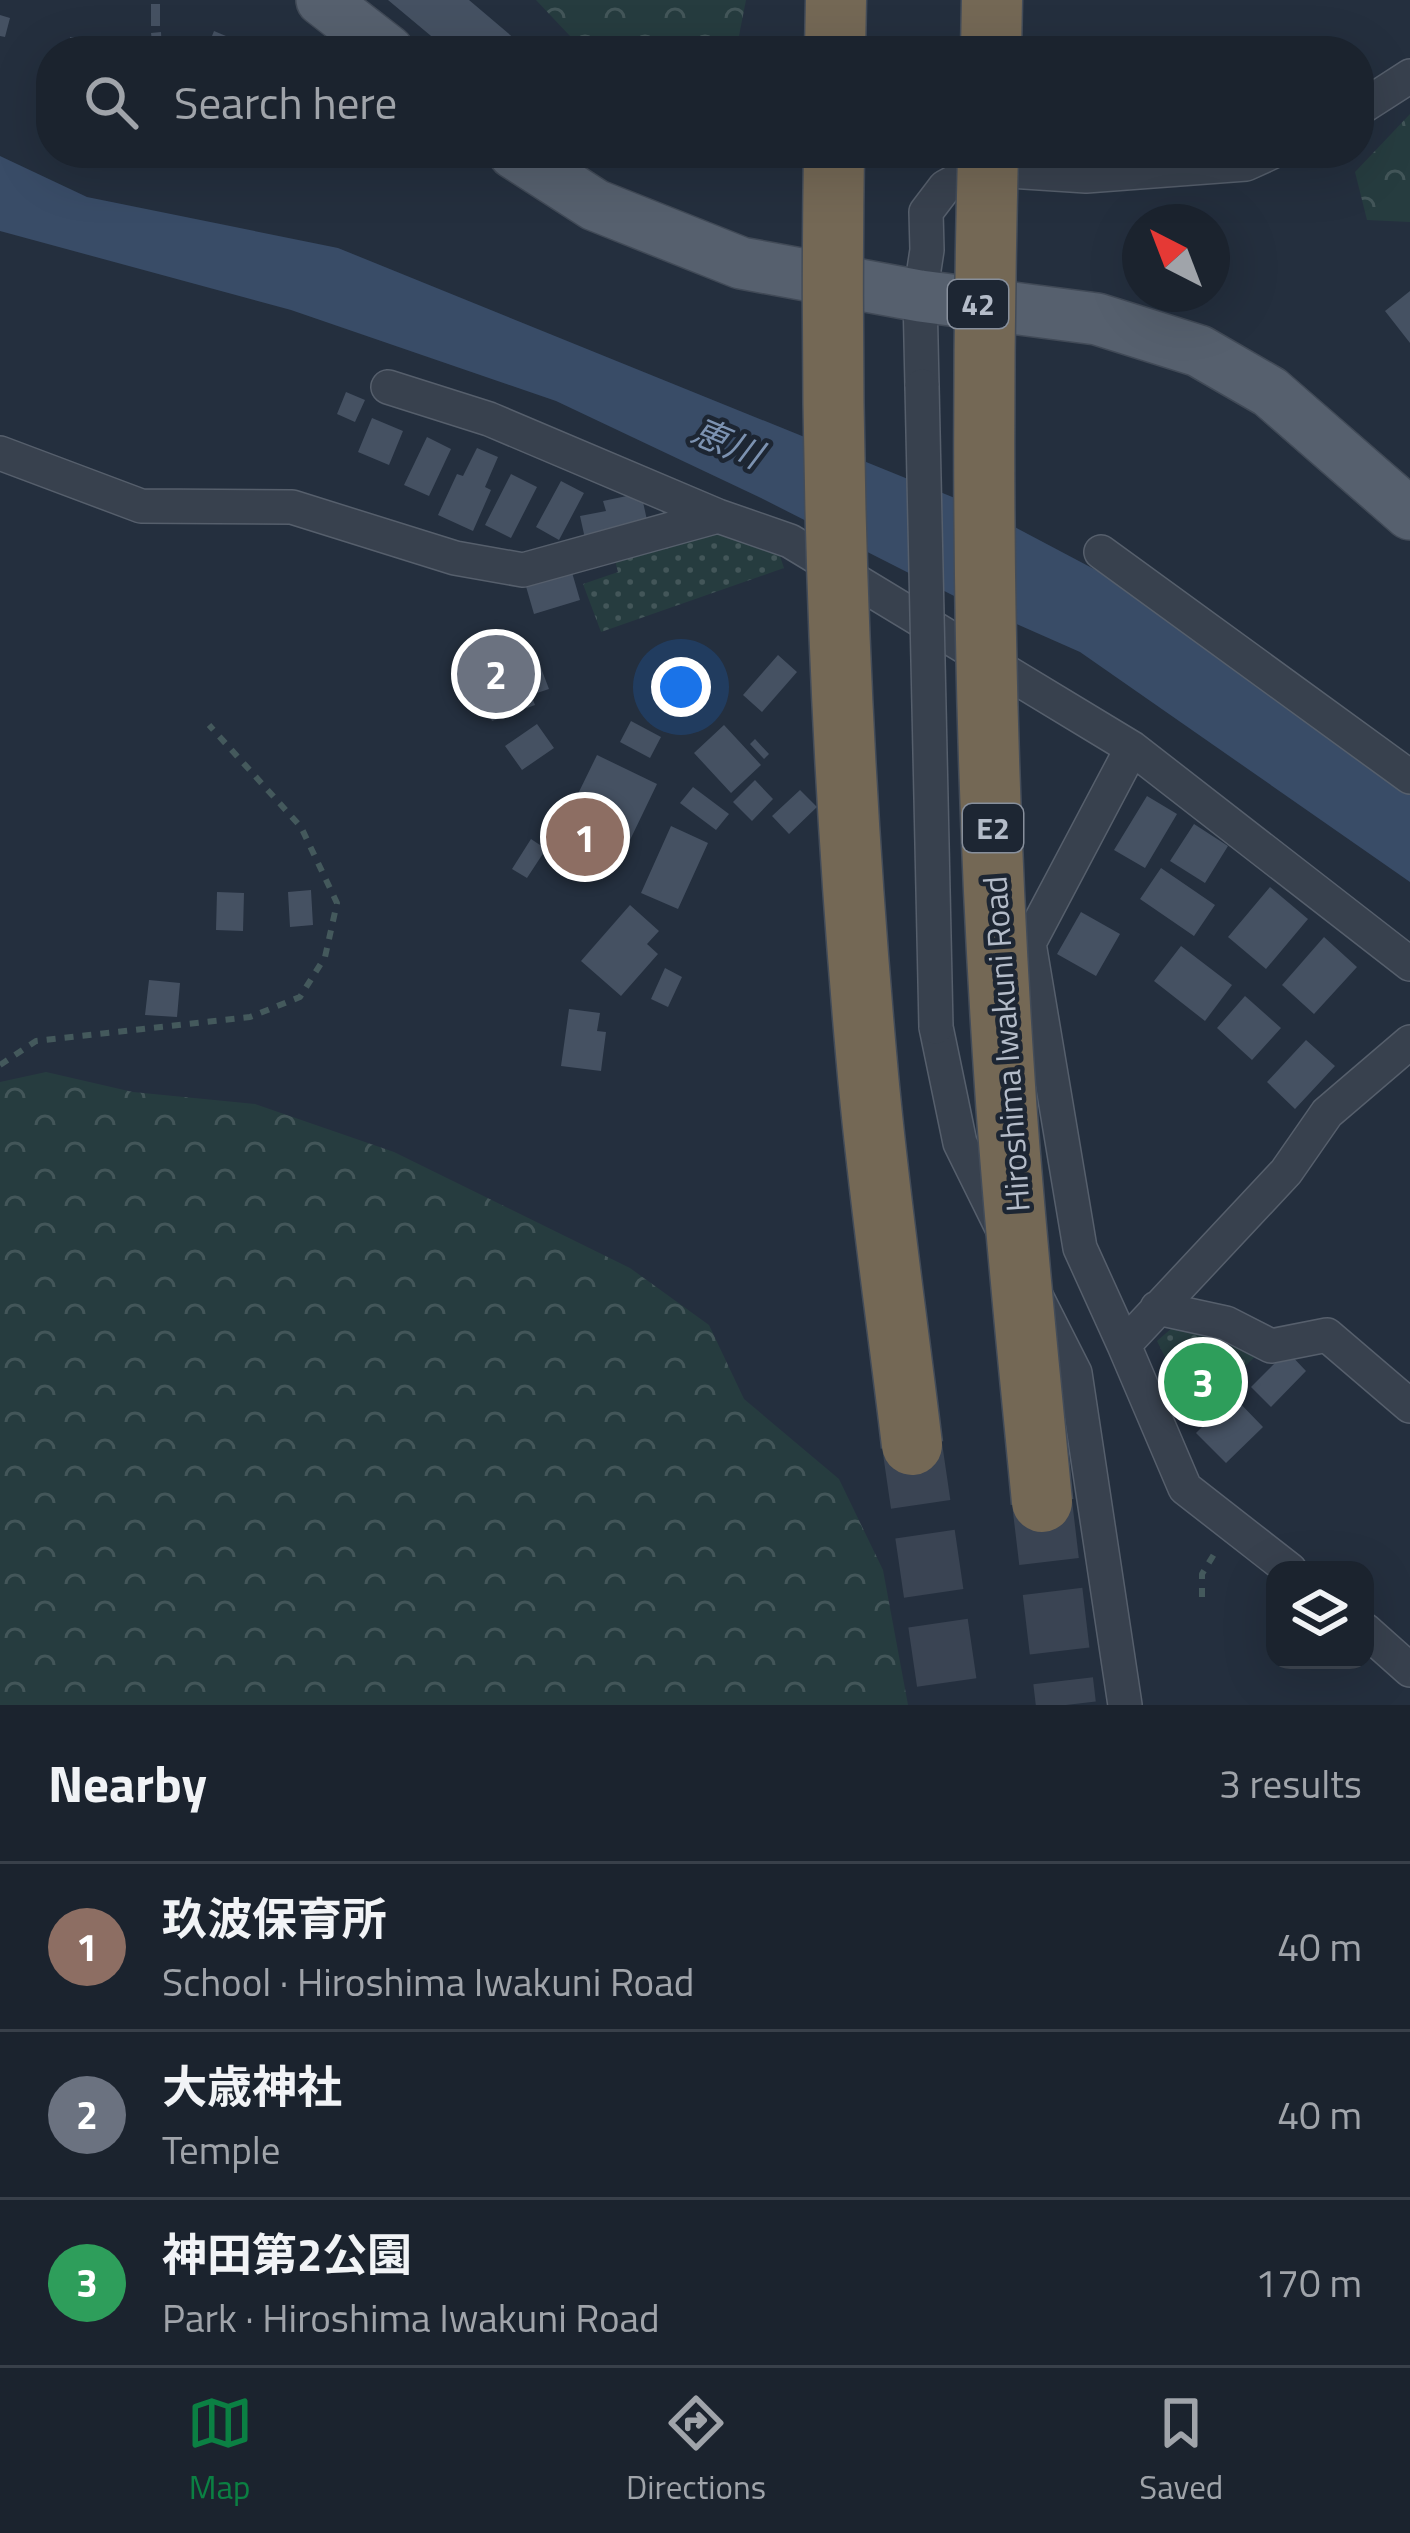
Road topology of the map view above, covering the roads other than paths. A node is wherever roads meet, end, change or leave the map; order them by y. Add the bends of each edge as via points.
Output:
1 (322, 0) edge
2 (836, 0) edge
3 (992, 0) edge
4 (369, 36) edge
5 (835, 36) edge
6 (991, 36) edge
7 (1410, 76) edge
8 (1374, 99) edge
9 (537, 168) edge
10 (834, 168) edge
11 (988, 168) edge
12 (1193, 168) edge
13 (920, 296) junction
14 (388, 387) dead end
15 (0, 453) edge
16 (1410, 514) edge
17 (718, 516) junction
18 (1101, 552) dead end
19 (1132, 748) junction
20 (1410, 777) edge
21 (1410, 964) edge
22 (1410, 1042) edge
23 (1157, 1308) junction
24 (1124, 1345) junction
25 (1410, 1406) edge
26 (912, 1445) tunnel mouth
27 (1042, 1502) tunnel mouth
28 (1278, 1561) edge
29 (1374, 1638) edge
30 (1410, 1670) edge
31 (1125, 1705) edge

1 - 4 main road
2 - 5 highway
3 - 6 highway
7 - 8 street
9 - 13 main road, 42 via 595,205 741,263
10 - 26 highway, bridge via 840,674 867,1066
11 - 27 highway, Hiroshima Iwakuni Road / E2, bridge via 986,701 1005,1087
12 - 13 street via 1086,176 978,169 945,187 926,212
13 - 16 main road, 42 via 1097,320 1198,350 1270,392
13 - 31 street, bridge via 936,1027 960,1143 1075,1373
14 - 17 street via 489,419
15 - 17 street via 141,506 292,508 524,571
17 - 19 street via 790,541
18 - 20 street
19 - 21 street
19 - 24 street via 1029,943 1080,1248
22 - 23 street via 1327,1113 1286,1172
23 - 24 street
23 - 25 street via 1226,1323 1271,1346 1327,1335
24 - 28 street via 1185,1488
29 - 30 street

